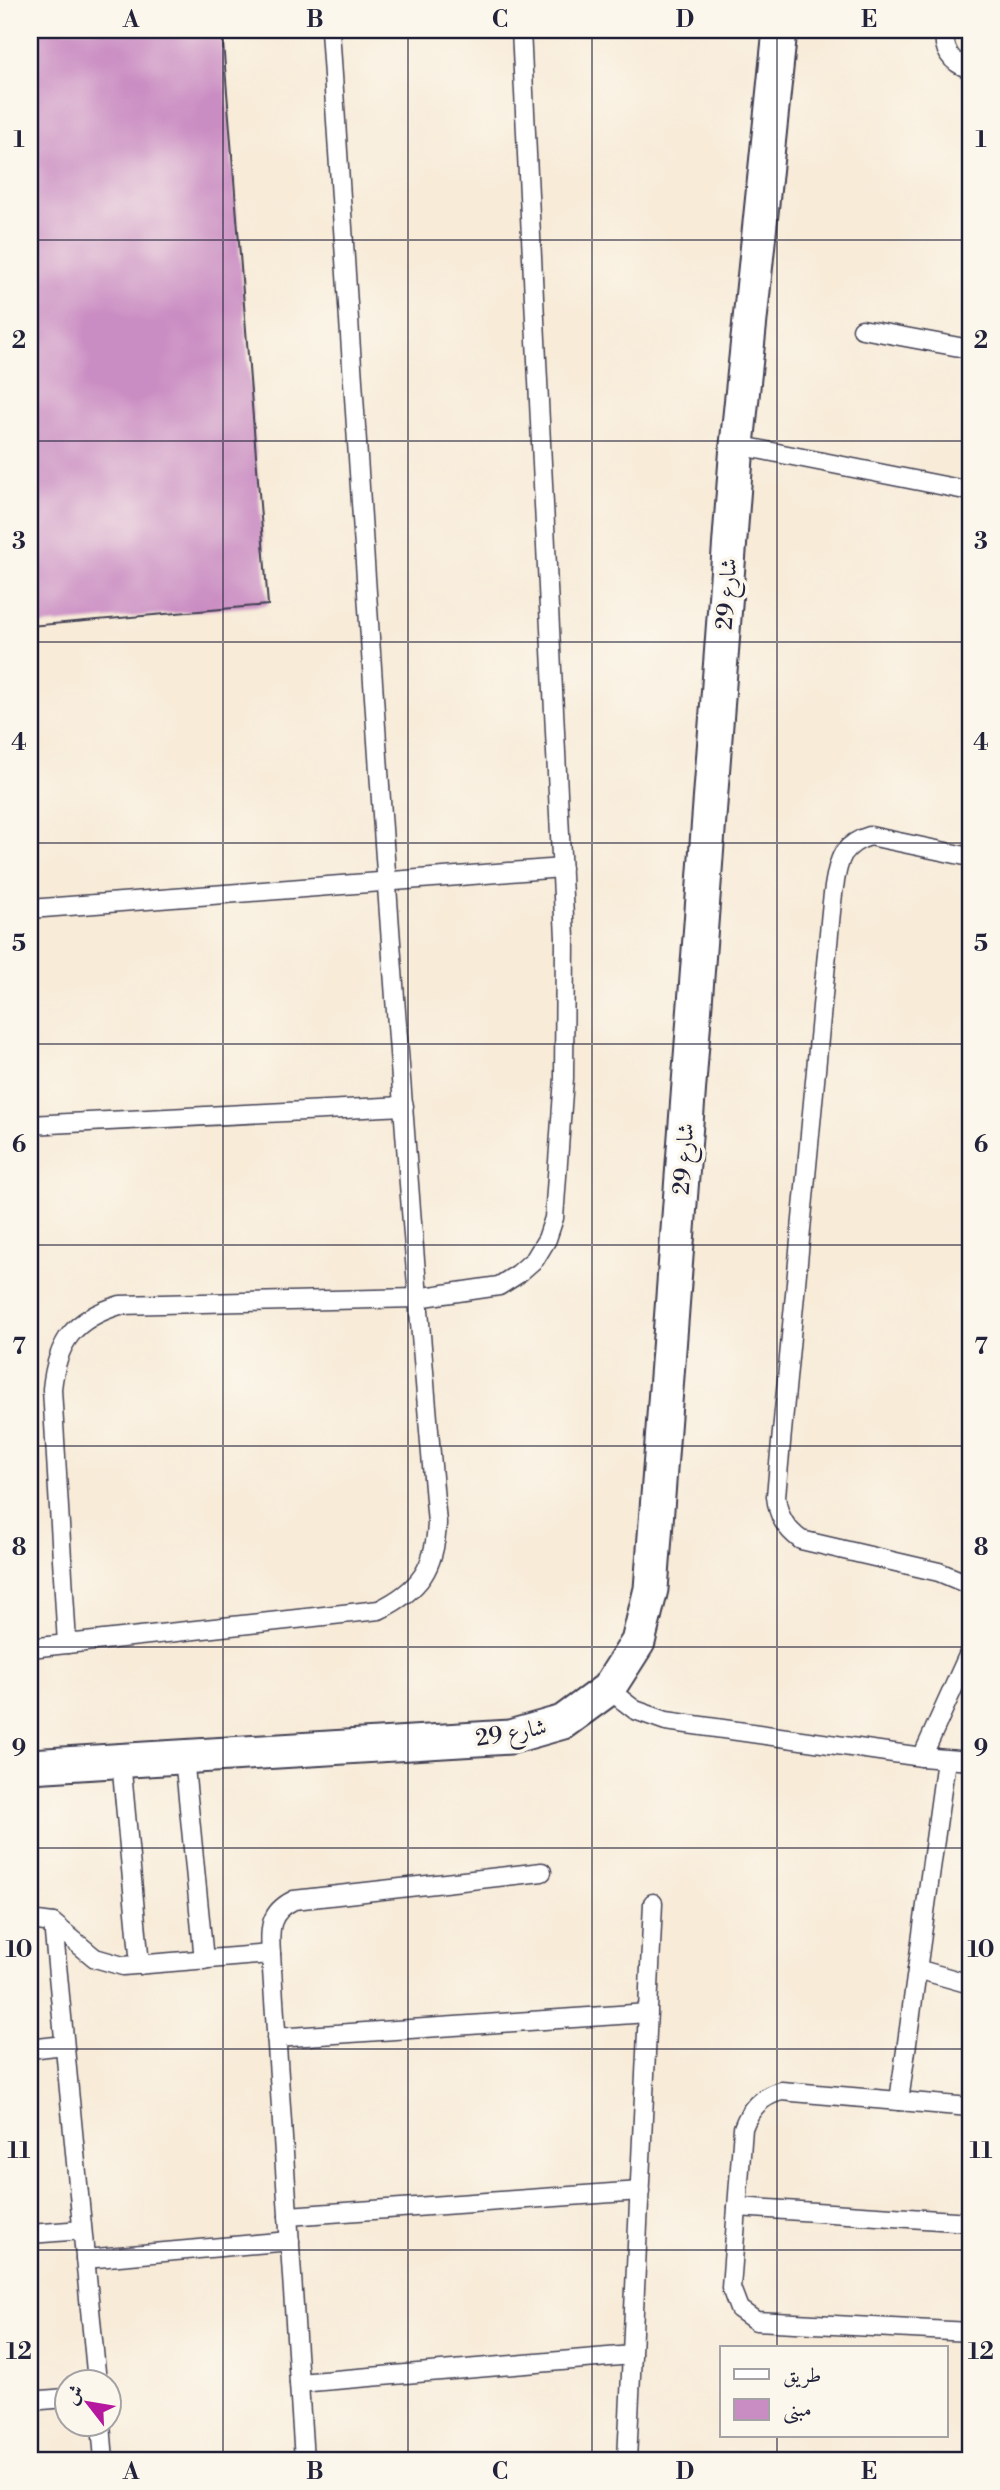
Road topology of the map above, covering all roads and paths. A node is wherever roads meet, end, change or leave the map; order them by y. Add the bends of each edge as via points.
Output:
1 (330, 30) edge
2 (521, 30) edge
3 (780, 30) edge
4 (945, 30) edge
5 (970, 69) edge
6 (862, 329) dead end
7 (970, 349) edge
8 (737, 445) junction
9 (970, 491) edge
10 (970, 857) edge
11 (562, 869) junction
12 (387, 882) junction
13 (30, 909) edge
14 (404, 1106) junction
15 (30, 1125) edge
16 (417, 1298) junction
17 (970, 1585) edge
18 (67, 1644) junction
19 (30, 1648) edge
20 (970, 1651) edge
21 (608, 1689) junction
22 (184, 1757) junction
23 (922, 1757) junction
24 (946, 1760) junction
25 (121, 1761) junction
26 (970, 1761) edge
27 (30, 1766) edge
28 (542, 1872) dead end
29 (653, 1903) dead end
30 (30, 1920) edge
31 (53, 1923) junction
32 (271, 1954) junction
33 (204, 1960) junction
34 (140, 1965) junction
35 (917, 1969) junction
36 (970, 1984) edge
37 (648, 2013) junction
38 (276, 2038) junction
39 (64, 2045) junction
40 (30, 2049) edge
41 (899, 2101) junction
42 (970, 2107) edge
43 (640, 2191) junction
44 (737, 2207) junction
45 (288, 2216) junction
46 (970, 2222) edge
47 (82, 2230) junction
48 (30, 2234) edge
49 (290, 2241) junction
50 (85, 2259) junction
51 (970, 2332) edge
52 (632, 2355) junction
53 (96, 2368) edge
54 (299, 2383) junction
55 (52, 2399) edge
56 (30, 2401) edge
57 (102, 2438) edge
58 (104, 2460) edge
59 (304, 2460) edge
60 (627, 2460) edge

1 - 12 lane
2 - 11 lane
3 - 8 street, شارع 29
4 - 5 lane via 949,56
6 - 7 lane
8 - 9 lane
8 - 21 street, شارع 29 via 651,1588 638,1642
10 - 17 lane via 870,836 850,846 839,866 776,1496 782,1521 801,1539 939,1572
11 - 12 lane
11 - 16 lane via 564,1078 554,1218 547,1239 535,1259 499,1286
12 - 13 lane
12 - 14 lane
14 - 15 lane
14 - 16 lane
16 - 18 lane via 437,1523 432,1560 411,1591 379,1610 361,1614
16 - 18 lane via 120,1305 78,1325 63,1343 54,1365 52,1389
18 - 19 lane
20 - 23 lane
21 - 22 street, شارع 29 via 564,1722 510,1737
21 - 23 lane via 635,1710 666,1721
22 - 25 street, شارع 29
22 - 33 lane
23 - 24 lane
24 - 26 lane
24 - 35 lane
25 - 27 street, شارع 29
25 - 34 lane
28 - 32 lane via 294,1900 284,1905 271,1925
29 - 37 lane
30 - 31 lane
31 - 34 lane via 94,1958 123,1966
31 - 39 lane
32 - 33 lane
32 - 38 lane
33 - 34 lane
35 - 36 lane
35 - 41 lane
37 - 38 lane
37 - 43 lane
38 - 45 lane
39 - 40 lane
39 - 47 lane
41 - 42 lane
41 - 44 lane via 781,2091 763,2098 743,2128
43 - 45 lane
43 - 52 lane
44 - 46 lane
44 - 51 lane via 731,2288 738,2309 747,2316 767,2323
45 - 49 lane
47 - 48 lane
47 - 50 lane
49 - 50 lane
49 - 54 lane
50 - 53 lane
52 - 54 lane
52 - 60 lane
54 - 59 lane
55 - 56 lane
57 - 58 lane

